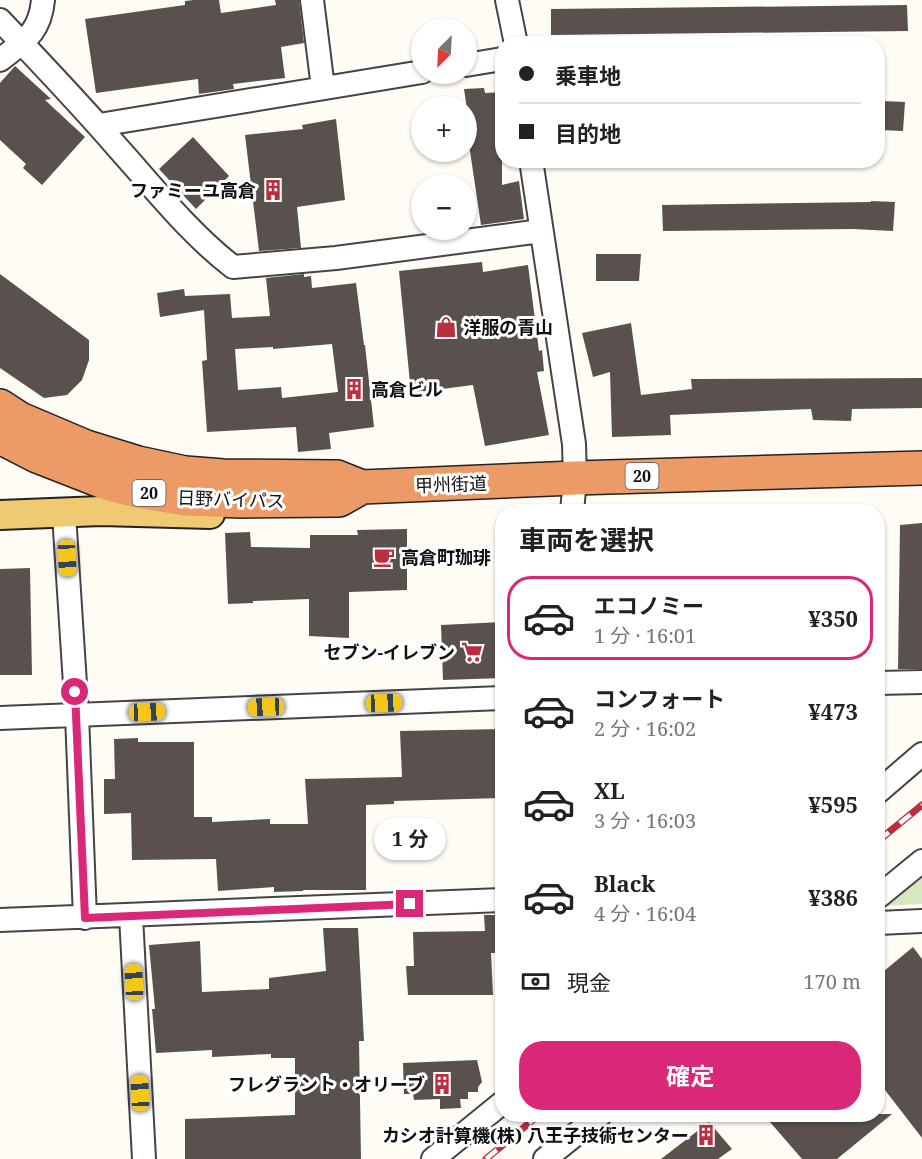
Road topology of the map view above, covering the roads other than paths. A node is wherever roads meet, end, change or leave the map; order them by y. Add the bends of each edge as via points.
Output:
1 (43, 0) edge
2 (312, 0) edge
3 (507, 0) edge
4 (0, 20) edge
5 (514, 36) edge
6 (22, 43) junction
7 (0, 60) edge
8 (495, 60) edge
9 (477, 63) edge
10 (411, 74) edge
11 (323, 88) junction
12 (99, 125) junction
13 (532, 168) edge
14 (541, 231) junction
15 (4, 428) edge
16 (922, 468) edge
17 (575, 478) junction
18 (362, 488) junction
19 (309, 501) junction
20 (573, 504) edge
21 (64, 514) junction
22 (0, 515) edge
23 (922, 682) edge
24 (885, 683) edge
25 (495, 698) edge
26 (76, 715) junction
27 (0, 718) edge
28 (922, 754) edge
29 (885, 786) edge
30 (922, 861) edge
31 (885, 891) edge
32 (495, 900) edge
33 (131, 916) junction
34 (85, 918) junction
35 (0, 921) edge
36 (922, 921) edge
37 (885, 923) edge
38 (495, 1109) edge
39 (591, 1122) edge
40 (144, 1159) edge
41 (433, 1159) edge
42 (545, 1159) edge

1 - 6 street via 41,16
2 - 11 street
3 - 5 street
4 - 6 street
6 - 7 street
6 - 12 street
8 - 9 street
10 - 11 street
11 - 12 street
12 - 14 street via 170,207 232,267 336,258
13 - 14 street
14 - 17 street via 574,444
15 - 18 highway, 甲州街道 / 20 via 185,473 338,477
15 - 19 highway, 日野バイパス / 20 via 37,456 137,491 185,499
16 - 17 highway, 甲州街道 / 20
17 - 18 highway, 甲州街道 / 20
17 - 20 street
18 - 19 highway, 日野バイパス / 20 via 339,500
19 - 21 main road via 291,510
21 - 22 main road
21 - 26 street
23 - 24 street
25 - 26 street
26 - 27 street
26 - 34 street
28 - 29 street
30 - 31 street
32 - 33 street
33 - 34 street
33 - 40 street
34 - 35 street
36 - 37 street
38 - 41 street
39 - 42 street

